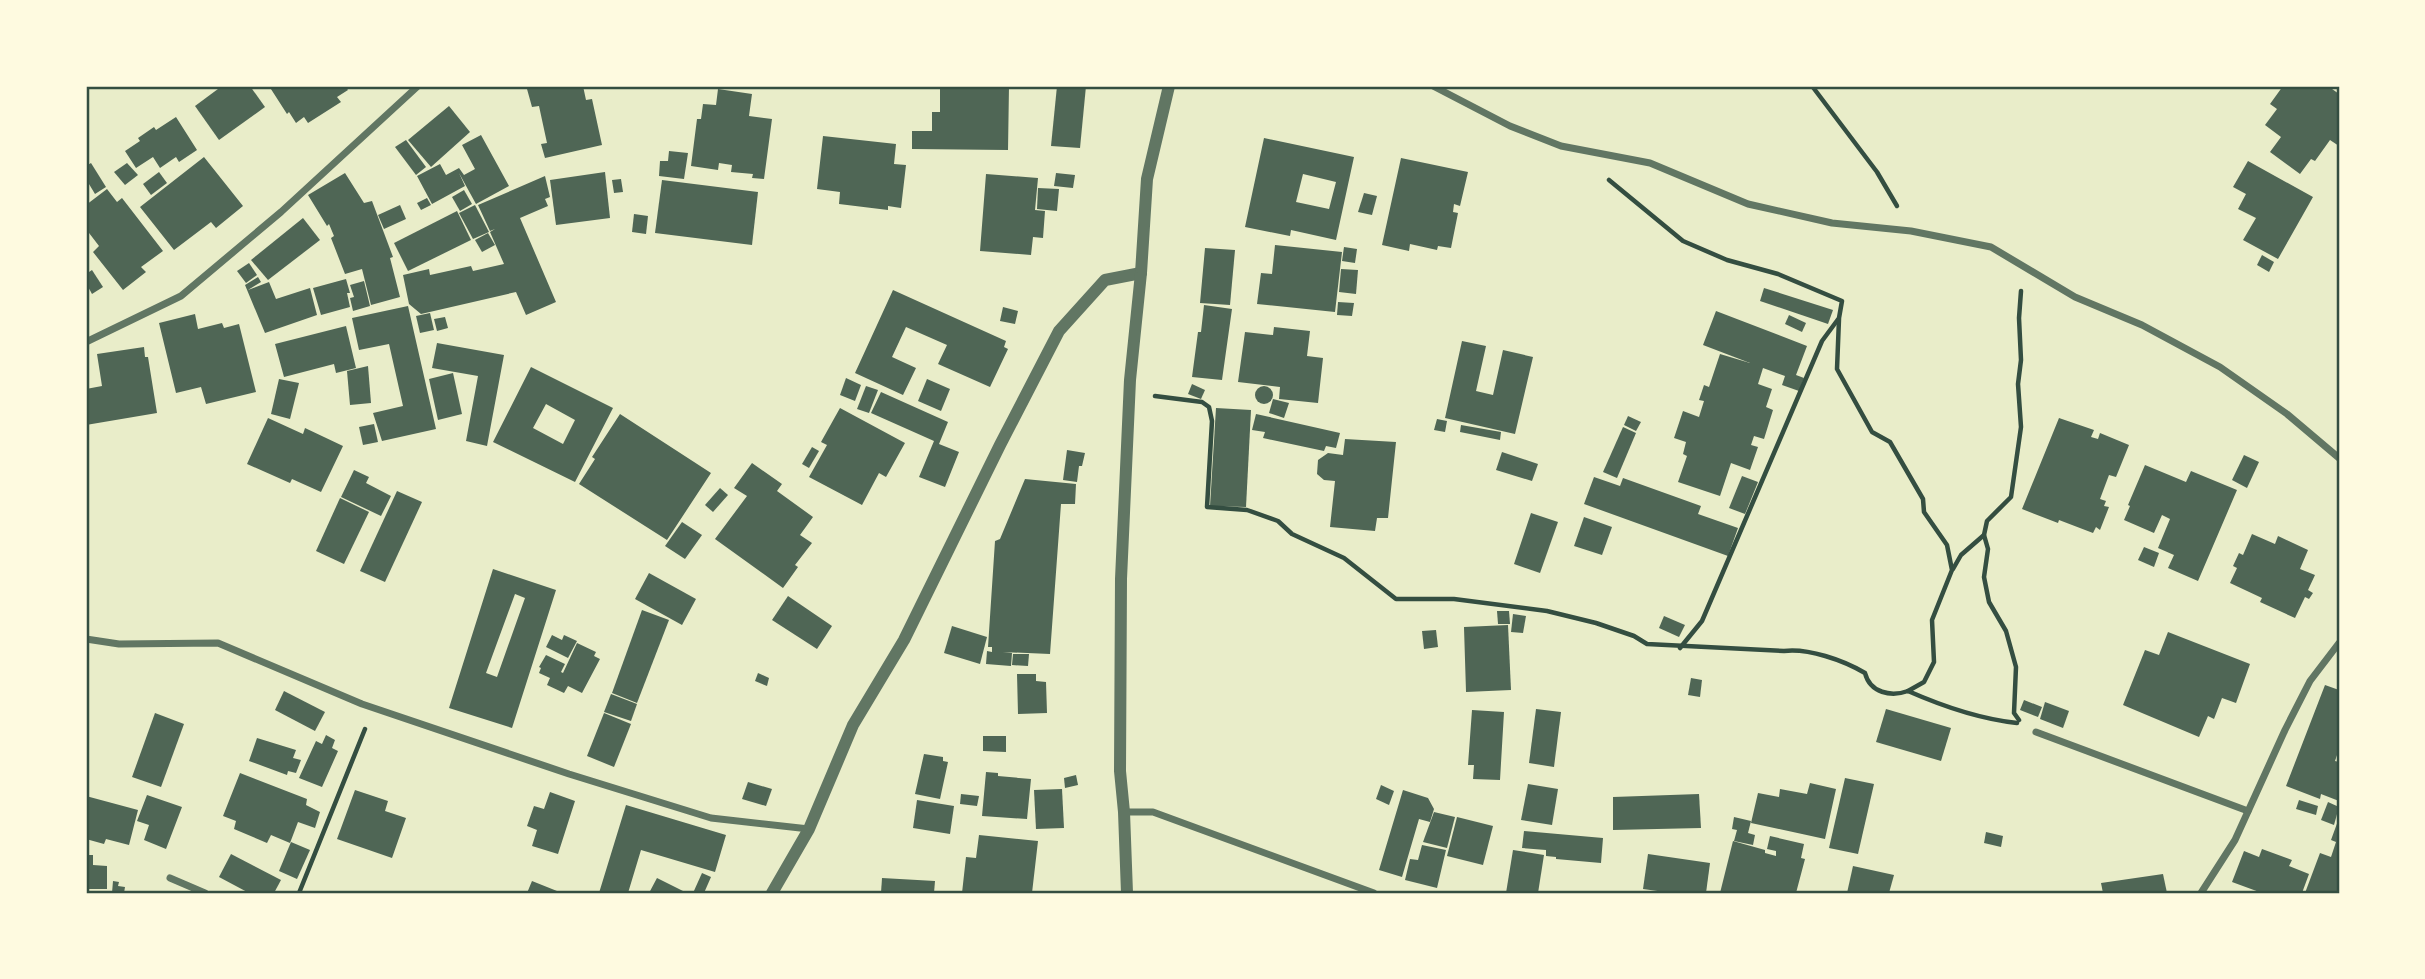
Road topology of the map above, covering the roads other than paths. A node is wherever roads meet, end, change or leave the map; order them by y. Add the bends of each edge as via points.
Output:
1 (418, 86) edge
2 (1169, 86) edge
3 (1433, 86) edge
4 (1141, 273) junction
5 (86, 342) edge
6 (2339, 458) edge
7 (86, 639) edge
8 (2339, 643) edge
9 (2036, 732) dead end
10 (2248, 811) junction
11 (1124, 812) junction
12 (808, 829) junction
13 (170, 878) dead end
14 (205, 893) edge
15 (772, 893) edge
16 (1127, 893) edge
17 (1374, 893) edge
18 (2202, 893) edge

1 - 5 street via 181,296
2 - 4 street via 1147,180
3 - 6 street via 1510,126 1561,146 1650,163 1748,204 1832,223 1911,231 1991,247 2075,297 2142,325 2220,367
4 - 11 street via 1121,579
4 - 12 street via 1105,279 1059,331 904,640 853,725
7 - 12 street via 119,644 218,643 374,709 569,774 711,818
8 - 10 street via 2310,681
9 - 10 street
10 - 18 street
11 - 16 street
11 - 17 street via 1153,811
12 - 15 street
13 - 14 street

